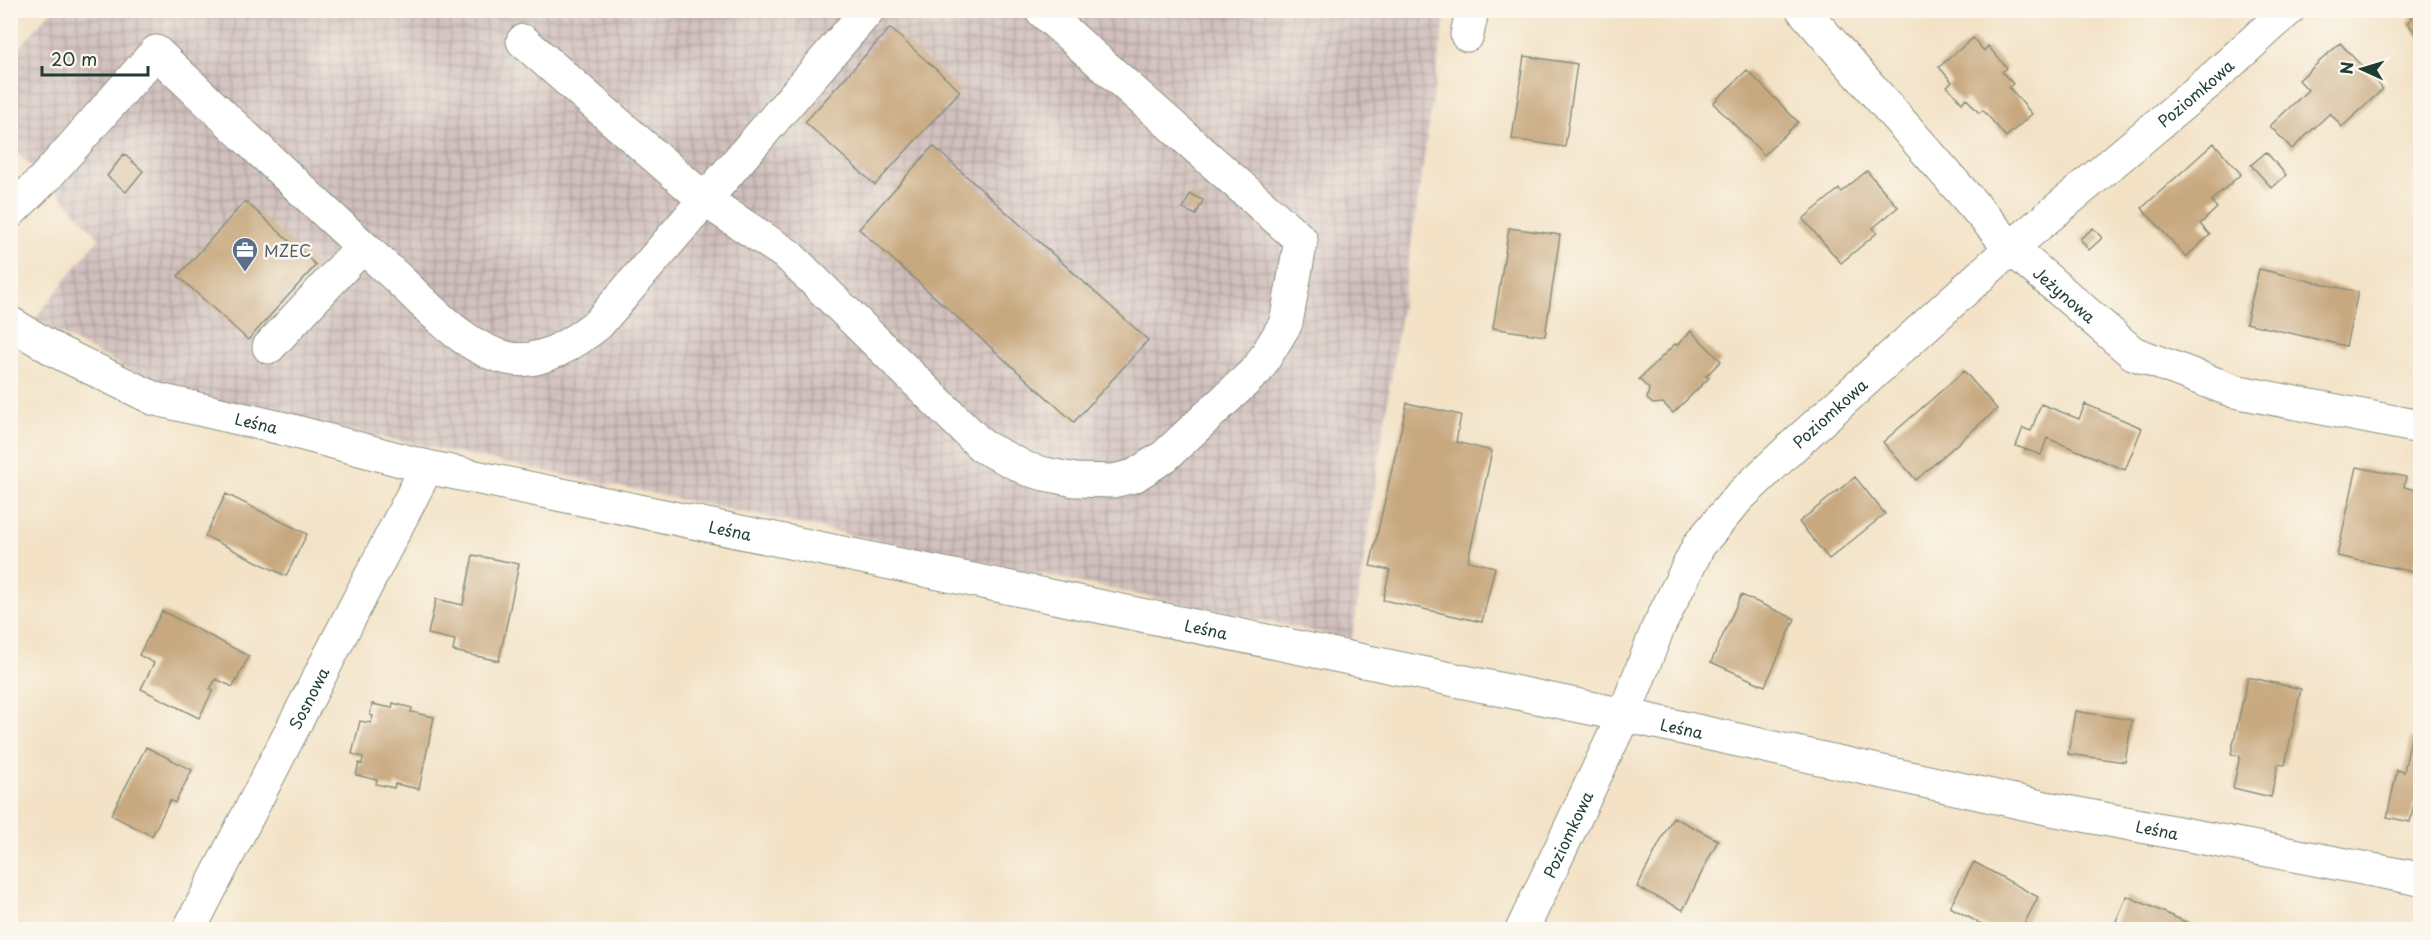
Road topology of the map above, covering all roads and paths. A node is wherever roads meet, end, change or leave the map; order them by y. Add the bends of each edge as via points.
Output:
1 (868, 10) edge
2 (1041, 10) edge
3 (1803, 10) edge
4 (2288, 10) edge
5 (523, 41) dead end
6 (705, 200) junction
7 (10, 212) edge
8 (362, 247) junction
9 (2011, 249) junction
10 (10, 323) edge
11 (269, 347) dead end
12 (2421, 427) edge
13 (427, 467) junction
14 (1624, 715) junction
15 (2421, 879) edge
16 (189, 930) edge
17 (1522, 930) edge

1 - 6 street
2 - 6 street via 1301,240 1286,323 1258,369 1165,456 1134,476 1113,481 1075,480 1027,469 982,446 788,255
3 - 9 street, Jeżynowa
4 - 9 street, Poziomkowa
5 - 6 street
6 - 8 street via 598,324 568,346 536,358 509,358 472,345
7 - 8 street via 156,52
8 - 11 street
9 - 12 street, Jeżynowa via 2133,353 2234,391
9 - 14 street, Poziomkowa via 1739,497 1699,545 1659,628
10 - 13 street, Leśna via 58,352 155,399
13 - 14 street, Leśna
13 - 16 street, Sosnowa
14 - 15 street, Leśna via 2046,808
14 - 17 street, Poziomkowa

